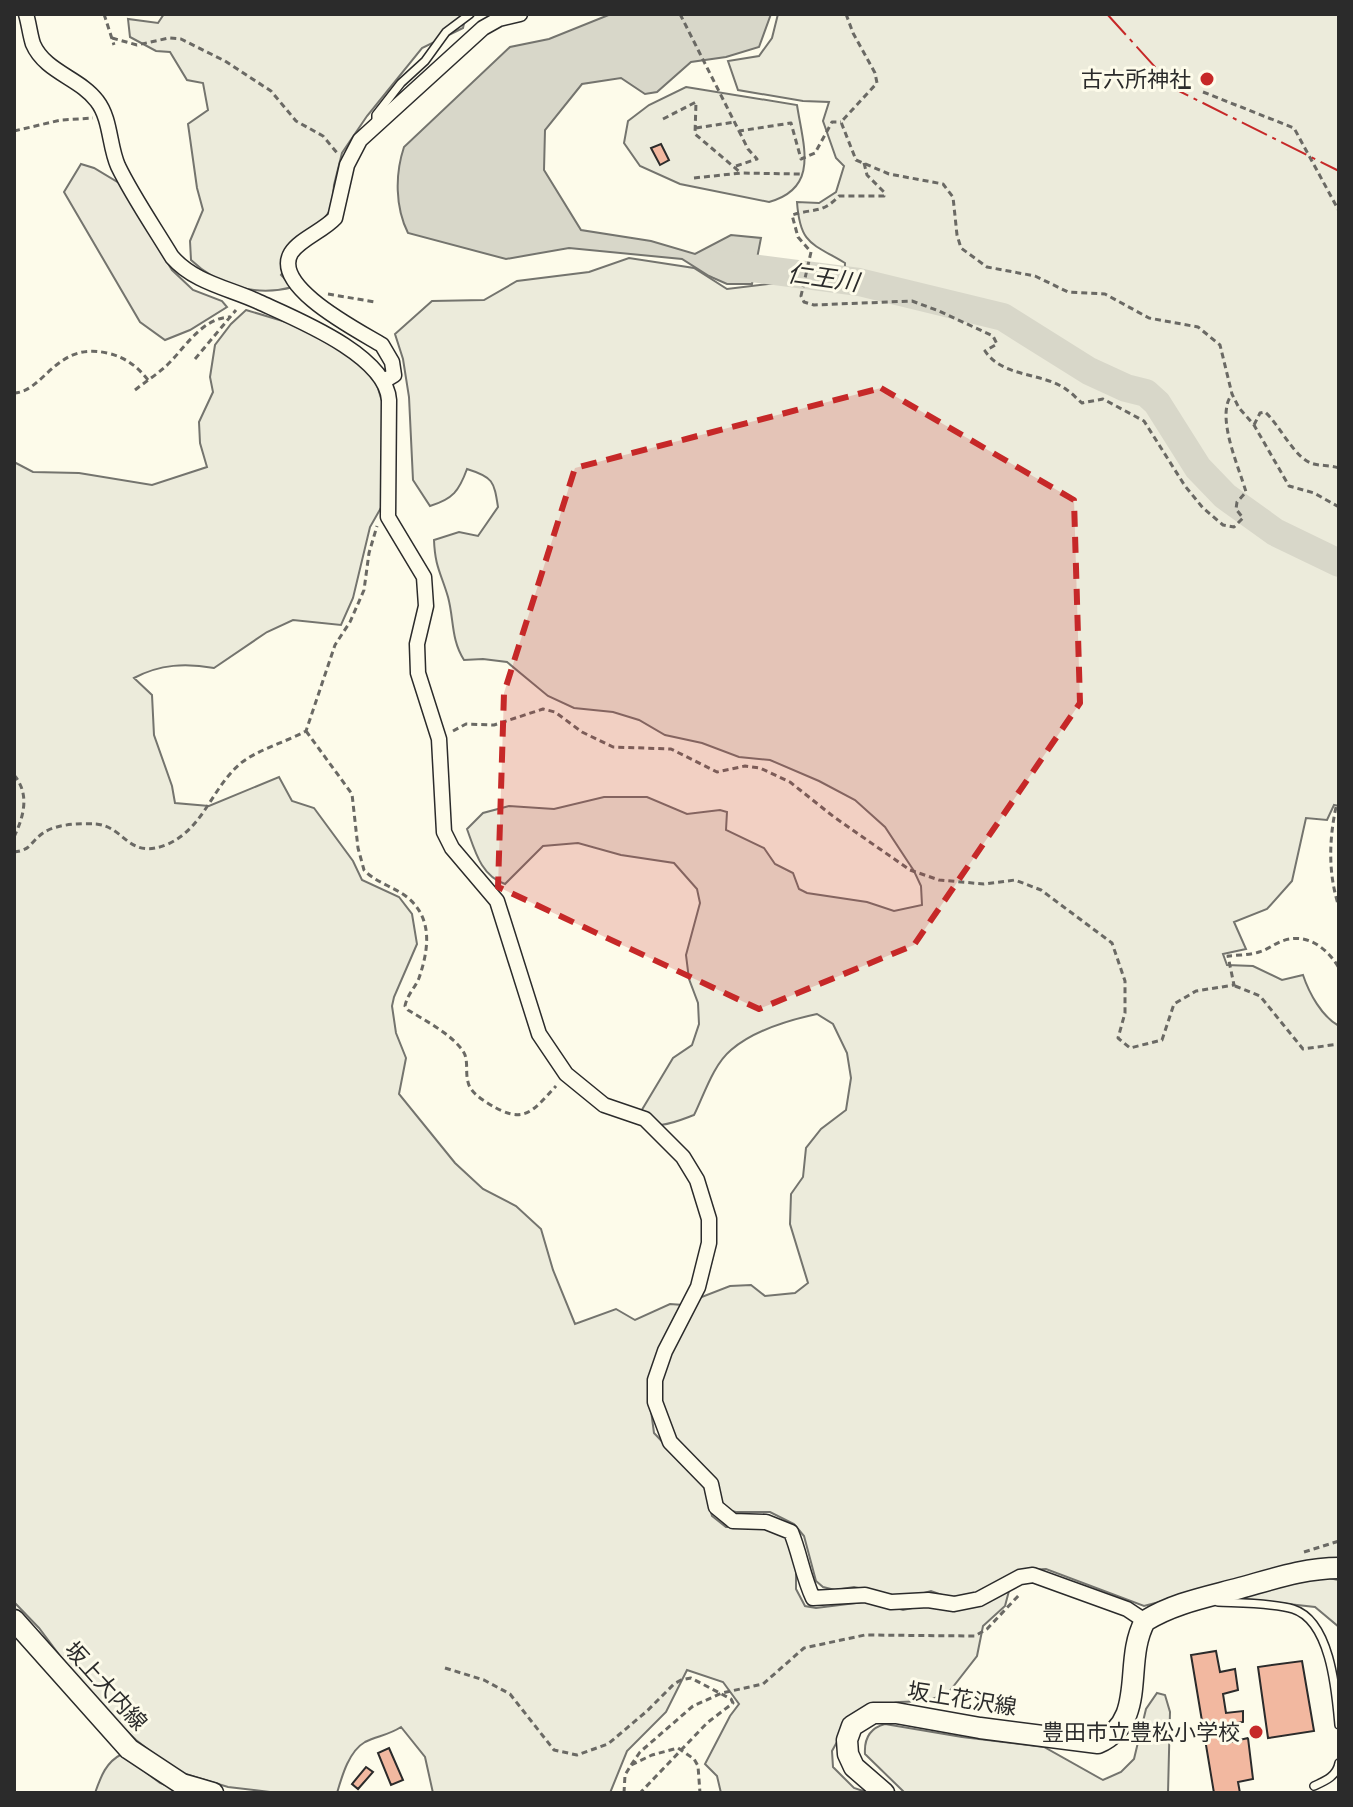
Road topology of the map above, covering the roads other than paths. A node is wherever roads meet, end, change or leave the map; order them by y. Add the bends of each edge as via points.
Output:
1 (470, 14) edge
2 (520, 14) edge
3 (22, 17) edge
4 (376, 125) junction
5 (384, 381) junction
6 (1339, 1568) edge
7 (1196, 1599) junction
8 (14, 1620) edge
9 (1145, 1621) junction
10 (1339, 1725) edge
11 (1339, 1763) edge
12 (1314, 1786) dead end
13 (213, 1793) edge
14 (884, 1793) edge

1 - 4 lane via 446,32 401,83 376,115
2 - 4 street via 483,28
3 - 5 street via 39,54 98,102 117,164 181,267 318,331 362,357
4 - 5 street via 360,140 347,165 335,218 293,250 288,261 307,298 382,345 394,375
5 - 9 street via 389,400 388,517 424,577 418,673 439,739 444,832 497,901 539,1034 566,1074 604,1105 645,1119 683,1157 697,1180 709,1219 698,1287 655,1380 655,1402 670,1442 711,1484 716,1507 733,1521 766,1522 791,1532 813,1598 865,1595 891,1602 954,1604 1033,1575 1127,1609
6 - 7 main road via 1318,1568
7 - 9 main road
7 - 10 lane via 1293,1609 1309,1618 1335,1680
8 - 13 main road, 坂上大内線 via 129,1749 182,1784
9 - 14 main road, 坂上花沢線 via 1135,1648 1127,1717 1110,1738 1086,1743 873,1713 852,1726 848,1754 854,1767
11 - 12 lane via 1338,1770

